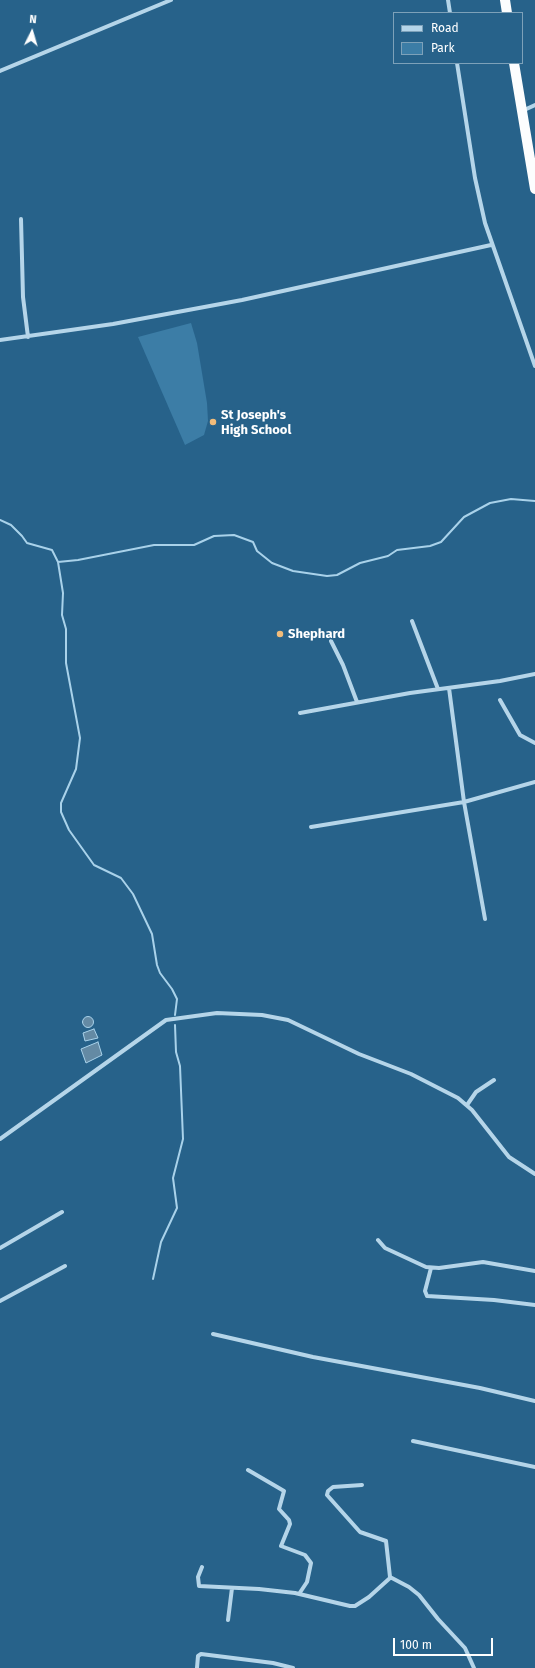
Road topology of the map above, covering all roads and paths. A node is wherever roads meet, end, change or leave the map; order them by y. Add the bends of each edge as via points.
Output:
1 (171, 0) edge
2 (448, 0) edge
3 (505, 0) edge
4 (450, 12) edge
5 (507, 12) edge
6 (457, 64) edge
7 (514, 64) edge
8 (0, 71) edge
9 (535, 105) edge
10 (522, 111) junction
11 (535, 190) edge
12 (21, 219) dead end
13 (491, 245) junction
14 (28, 337) junction
15 (0, 340) edge
16 (535, 366) edge
17 (412, 622) dead end
18 (331, 642) dead end
19 (535, 674) edge
20 (449, 688) junction
21 (438, 689) junction
22 (500, 700) dead end
23 (357, 702) junction
24 (300, 713) dead end
25 (535, 744) edge
26 (535, 782) edge
27 (464, 802) junction
28 (311, 827) dead end
29 (485, 919) dead end
30 (494, 1080) dead end
31 (467, 1105) junction
32 (0, 1139) edge
33 (535, 1174) edge
34 (62, 1212) dead end
35 (378, 1240) dead end
36 (0, 1248) edge
37 (65, 1266) dead end
38 (431, 1268) junction
39 (535, 1271) edge
40 (0, 1302) edge
41 (535, 1305) edge
42 (213, 1334) dead end
43 (535, 1401) edge
44 (413, 1441) dead end
45 (535, 1468) edge
46 (248, 1470) dead end
47 (362, 1486) dead end
48 (202, 1567) dead end
49 (390, 1578) junction
50 (232, 1588) junction
51 (299, 1594) junction
52 (228, 1620) dead end
53 (197, 1668) edge
54 (293, 1668) edge
55 (474, 1668) edge

1 - 8 street
2 - 4 street
3 - 5 highway
6 - 13 street via 475,178
7 - 10 highway
9 - 10 street
10 - 11 highway
12 - 14 street via 23,297
13 - 14 street via 242,300
13 - 16 street
14 - 15 street
17 - 21 street
18 - 23 street
19 - 20 street
20 - 21 street
20 - 27 street
21 - 23 street
22 - 25 street via 520,735
23 - 24 street
26 - 27 street
27 - 28 street
27 - 29 street
30 - 31 street via 476,1092
31 - 32 street via 411,1074 359,1054 288,1020 262,1015 217,1013 176,1018 160,1023
31 - 33 street via 509,1157
34 - 36 street
35 - 38 street via 386,1248
37 - 40 street
38 - 39 street via 483,1262
38 - 41 street via 425,1291 427,1296
42 - 43 street via 313,1357 480,1388
44 - 45 street
46 - 51 street via 284,1491 279,1509 290,1524 281,1546 305,1556 311,1563 307,1582
47 - 49 street via 333,1488 328,1490 327,1495 363,1535 386,1541
48 - 50 street via 198,1586
49 - 51 street via 369,1597 354,1606
49 - 55 street via 419,1595 465,1648
50 - 51 street
50 - 52 street
53 - 54 street via 198,1656 201,1654

